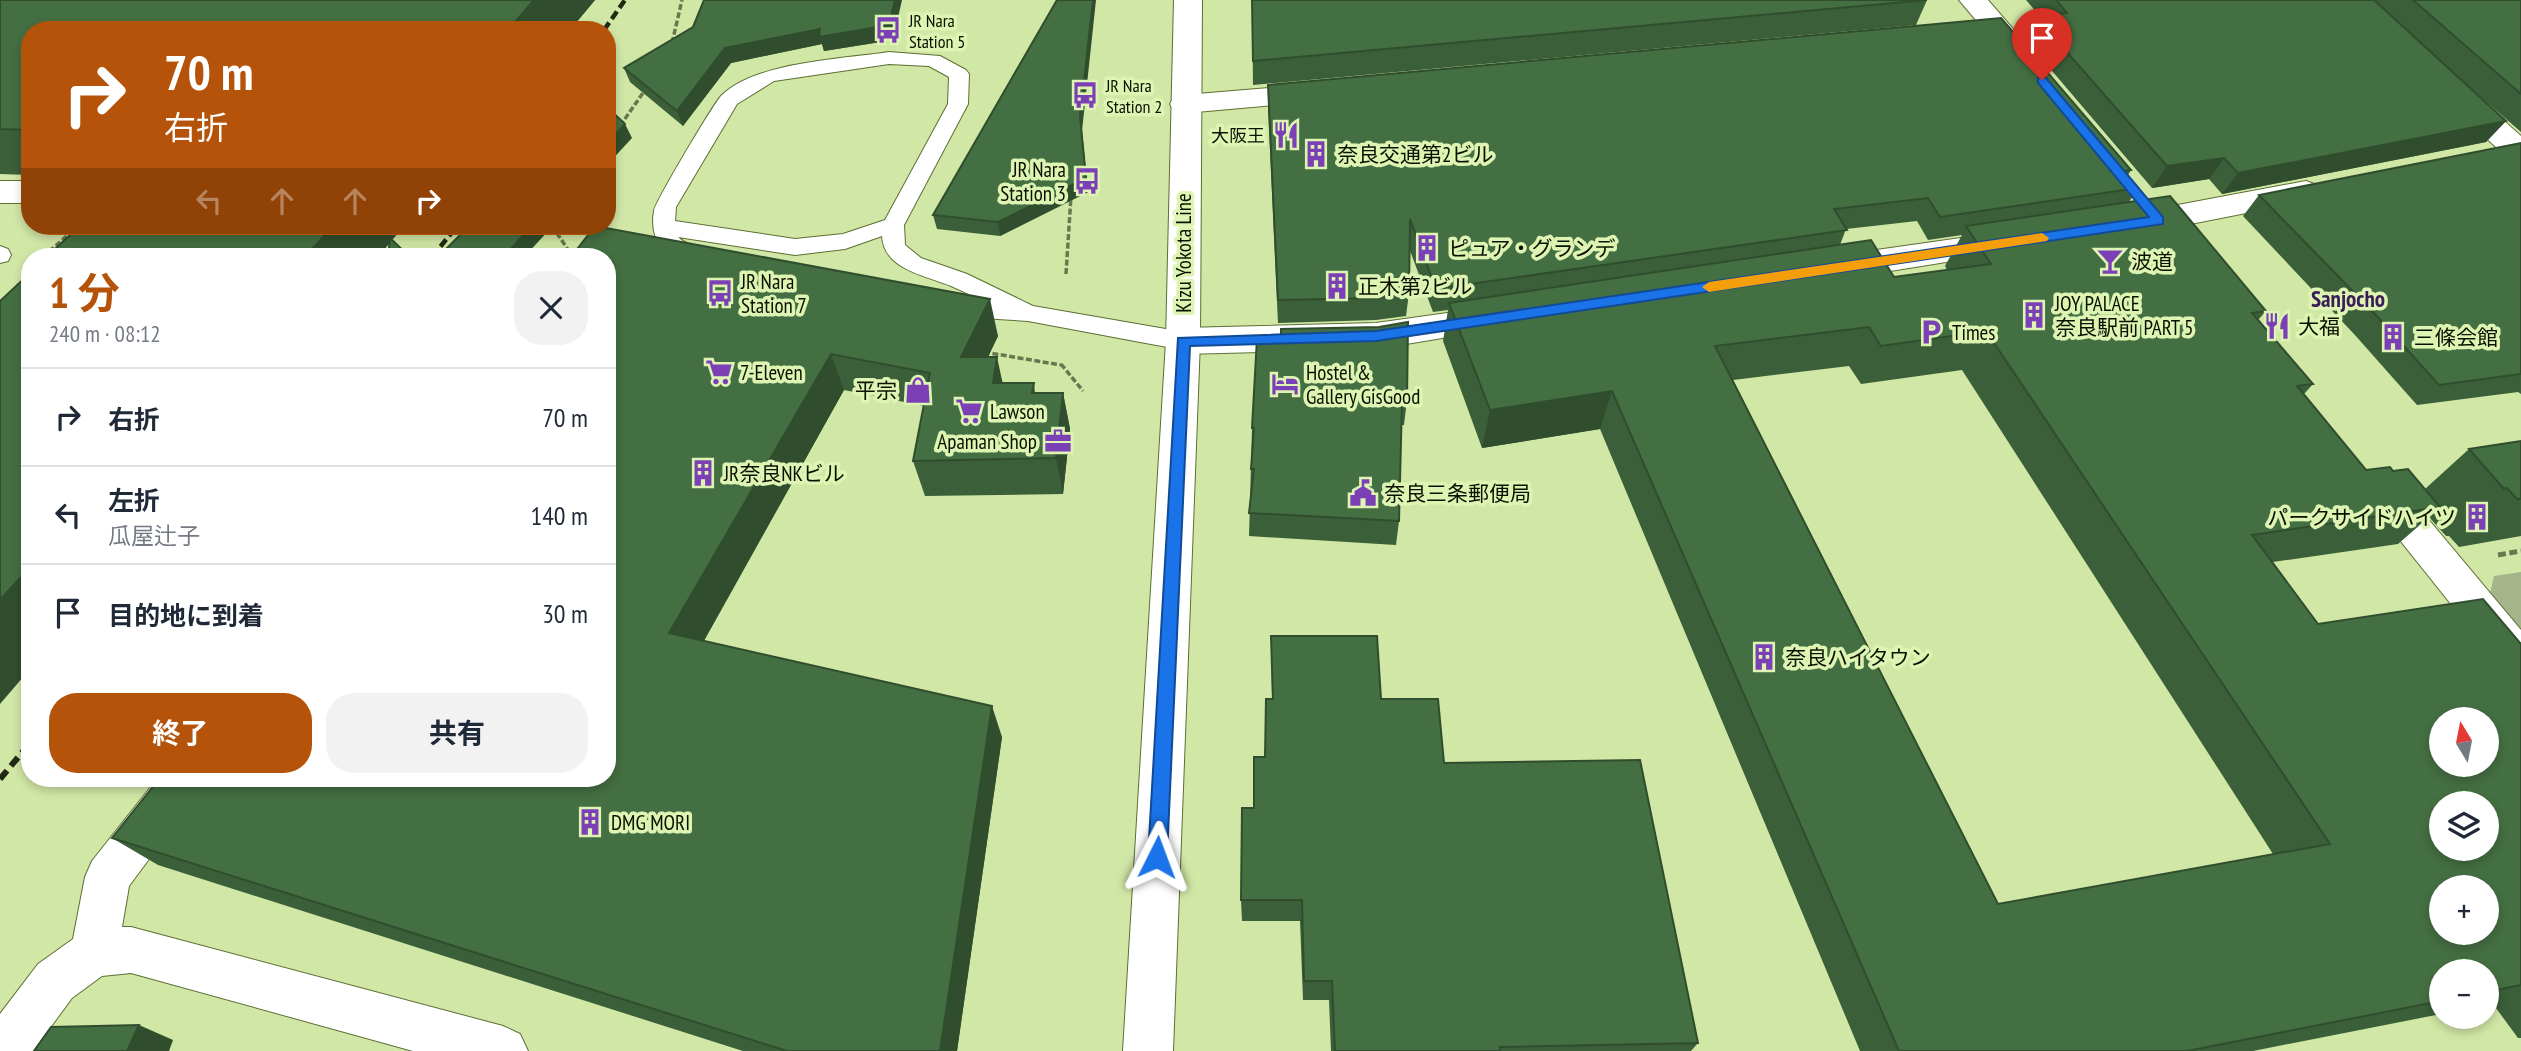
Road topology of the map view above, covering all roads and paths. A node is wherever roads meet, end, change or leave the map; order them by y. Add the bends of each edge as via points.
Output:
1 (682, 0) edge
2 (1188, 0) edge
3 (1973, 0) edge
4 (670, 55) edge
5 (2434, 74) edge
6 (2039, 77) edge
7 (646, 88) edge
8 (1348, 90) edge
9 (1185, 104) junction
10 (616, 132) edge
11 (2519, 150) edge
12 (2477, 157) edge
13 (2332, 186) edge
14 (1071, 191) edge
15 (0, 192) edge
16 (21, 192) edge
17 (2150, 210) junction
18 (893, 225) junction
19 (664, 227) junction
20 (2104, 229) edge
21 (68, 235) edge
22 (2035, 239) edge
23 (53, 248) edge
24 (2185, 253) edge
25 (721, 261) edge
26 (1802, 273) edge
27 (1066, 274) dead end
28 (935, 305) edge
29 (1028, 313) junction
30 (1527, 314) edge
31 (1183, 341) junction
32 (978, 351) edge
33 (1062, 357) dead end
34 (1061, 365) junction
35 (1083, 391) dead end
36 (2363, 467) edge
37 (2521, 660) edge
38 (177, 787) edge
39 (94, 953) junction
40 (3, 1051) edge
41 (503, 1051) edge
42 (1148, 1051) edge

1 - 4 path
2 - 9 street, Kizu Yokota Line
3 - 6 street via 1984,30
5 - 11 street
7 - 10 path
8 - 9 street
9 - 31 street, Kizu Yokota Line
11 - 12 street
13 - 17 street
14 - 27 path
15 - 16 street
17 - 20 street
17 - 24 street
18 - 19 lane via 845,242 795,247
18 - 19 lane via 958,104 960,74 933,60 889,58 769,76 729,100 668,197
18 - 29 lane via 894,248 913,264
19 - 25 lane via 666,239 681,253
21 - 23 path
22 - 26 street
28 - 29 lane via 962,311
29 - 31 lane
30 - 31 street via 1376,336
31 - 42 street, Kizu Yokota Line
32 - 34 path
33 - 34 path
34 - 35 path
36 - 37 street
38 - 39 street via 108,877
39 - 40 street via 55,981
39 - 41 street via 131,950

